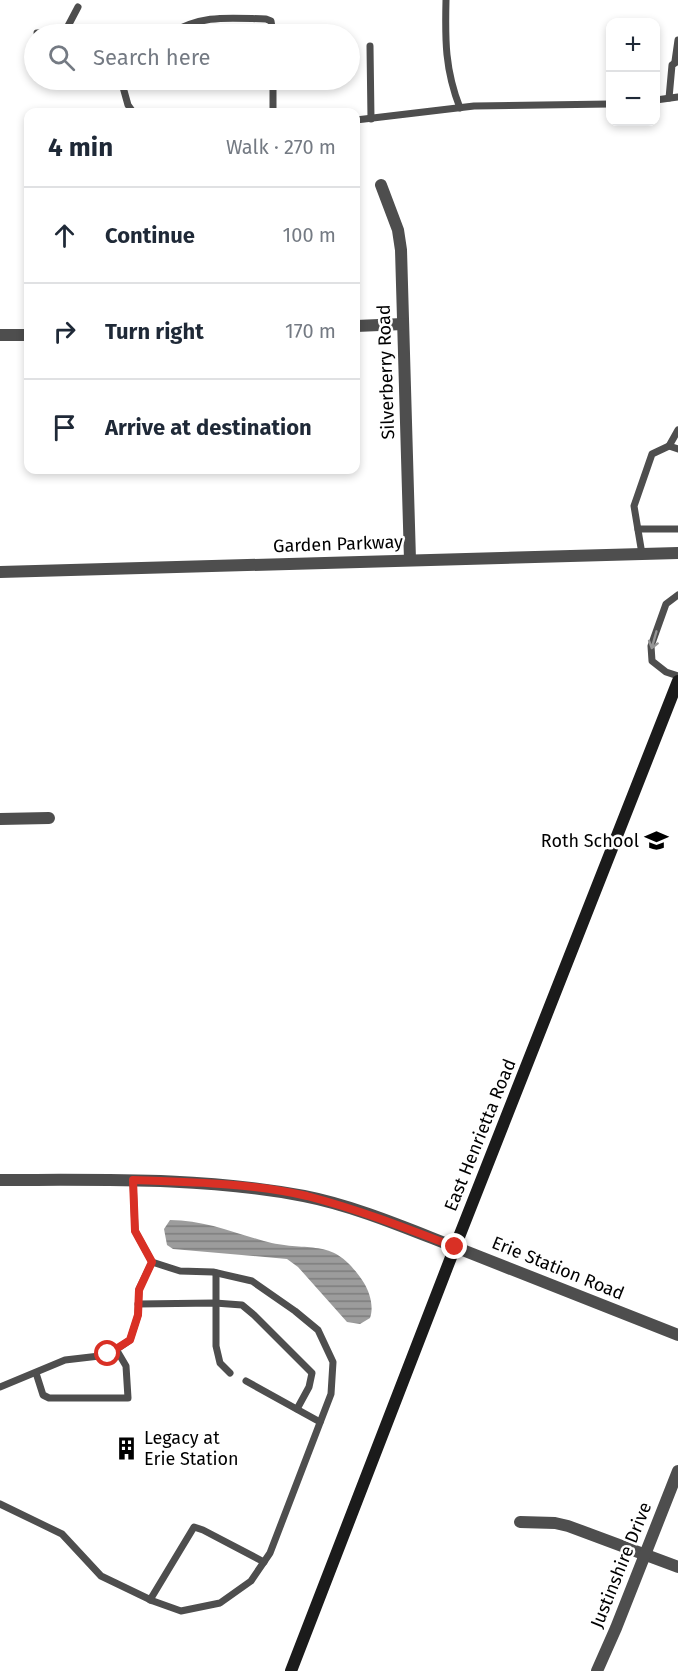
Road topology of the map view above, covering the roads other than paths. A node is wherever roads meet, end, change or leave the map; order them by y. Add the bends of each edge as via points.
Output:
1 (446, 0) edge
2 (78, 7) dead end
3 (69, 24) edge
4 (190, 24) edge
5 (271, 24) edge
6 (678, 40) edge
7 (370, 46) dead end
8 (677, 61) edge
9 (124, 90) edge
10 (273, 90) edge
11 (678, 97) edge
12 (669, 98) junction
13 (660, 99) edge
14 (606, 105) edge
15 (130, 108) edge
16 (273, 108) edge
17 (460, 108) junction
18 (371, 119) junction
19 (360, 120) edge
20 (381, 185) dead end
21 (403, 324) junction
22 (360, 326) edge
23 (24, 334) edge
24 (0, 335) edge
25 (678, 430) edge
26 (669, 446) junction
27 (678, 449) edge
28 (638, 529) junction
29 (678, 530) edge
30 (678, 553) edge
31 (642, 554) junction
32 (410, 560) junction
33 (0, 572) edge
34 (678, 595) edge
35 (678, 676) edge
36 (678, 681) edge
37 (49, 818) dead end
38 (0, 819) edge
39 (0, 1180) edge
40 (133, 1180) junction
41 (455, 1247) junction
42 (152, 1262) junction
43 (216, 1273) junction
44 (215, 1303) junction
45 (138, 1304) junction
46 (678, 1335) edge
47 (116, 1349) junction
48 (36, 1373) junction
49 (230, 1373) dead end
50 (246, 1382) dead end
51 (0, 1388) edge
52 (297, 1409) junction
53 (320, 1422) junction
54 (678, 1471) edge
55 (0, 1504) edge
56 (520, 1522) dead end
57 (646, 1554) junction
58 (264, 1562) junction
59 (678, 1567) edge
60 (150, 1600) junction
61 (291, 1671) edge
62 (597, 1671) edge

1 - 17 lane via 445,46 451,85
2 - 3 lane
4 - 5 lane via 210,18 266,19
6 - 8 lane
7 - 18 lane
8 - 12 lane via 672,65
9 - 15 lane
10 - 16 lane
11 - 12 lane
12 - 13 lane
14 - 17 lane
17 - 18 lane
18 - 19 lane
20 - 21 street, Silverberry Road via 398,230
21 - 22 street
21 - 32 street, Silverberry Road
23 - 24 street
25 - 26 lane
26 - 27 lane
26 - 28 lane via 652,454 634,506
28 - 29 lane
28 - 31 lane
30 - 31 street, Garden Parkway
31 - 32 street, Garden Parkway
32 - 33 street, Garden Parkway
34 -> 35 lane via 666,604 651,646 652,661
36 - 41 main road, East Henrietta Road
37 - 38 street
39 - 40 street, Erie Station Road
40 - 41 street, Erie Station Road via 209,1183 306,1196
40 - 42 lane via 135,1231
41 - 46 street, Erie Station Road
41 - 61 main road, East Henrietta Road
42 - 43 lane via 180,1271
42 - 45 lane via 139,1290
43 - 44 lane
43 - 53 lane via 252,1281 318,1330 333,1362 331,1394
44 - 45 lane
44 - 49 lane via 216,1346 220,1363
44 - 52 lane via 242,1305 307,1365 312,1379
45 - 47 lane via 130,1340
47 - 48 lane via 108,1354 65,1360
47 - 48 lane via 126,1366 128,1398 50,1398 43,1395
48 - 51 lane
50 - 52 lane
52 - 53 lane
53 - 58 lane
54 - 57 street, Justinshire Drive
55 - 60 lane via 62,1534 101,1576
56 - 57 street via 568,1526
57 - 59 street
57 - 62 street, Justinshire Drive
58 - 60 lane via 251,1581 220,1603 181,1611
58 - 60 lane via 194,1527

